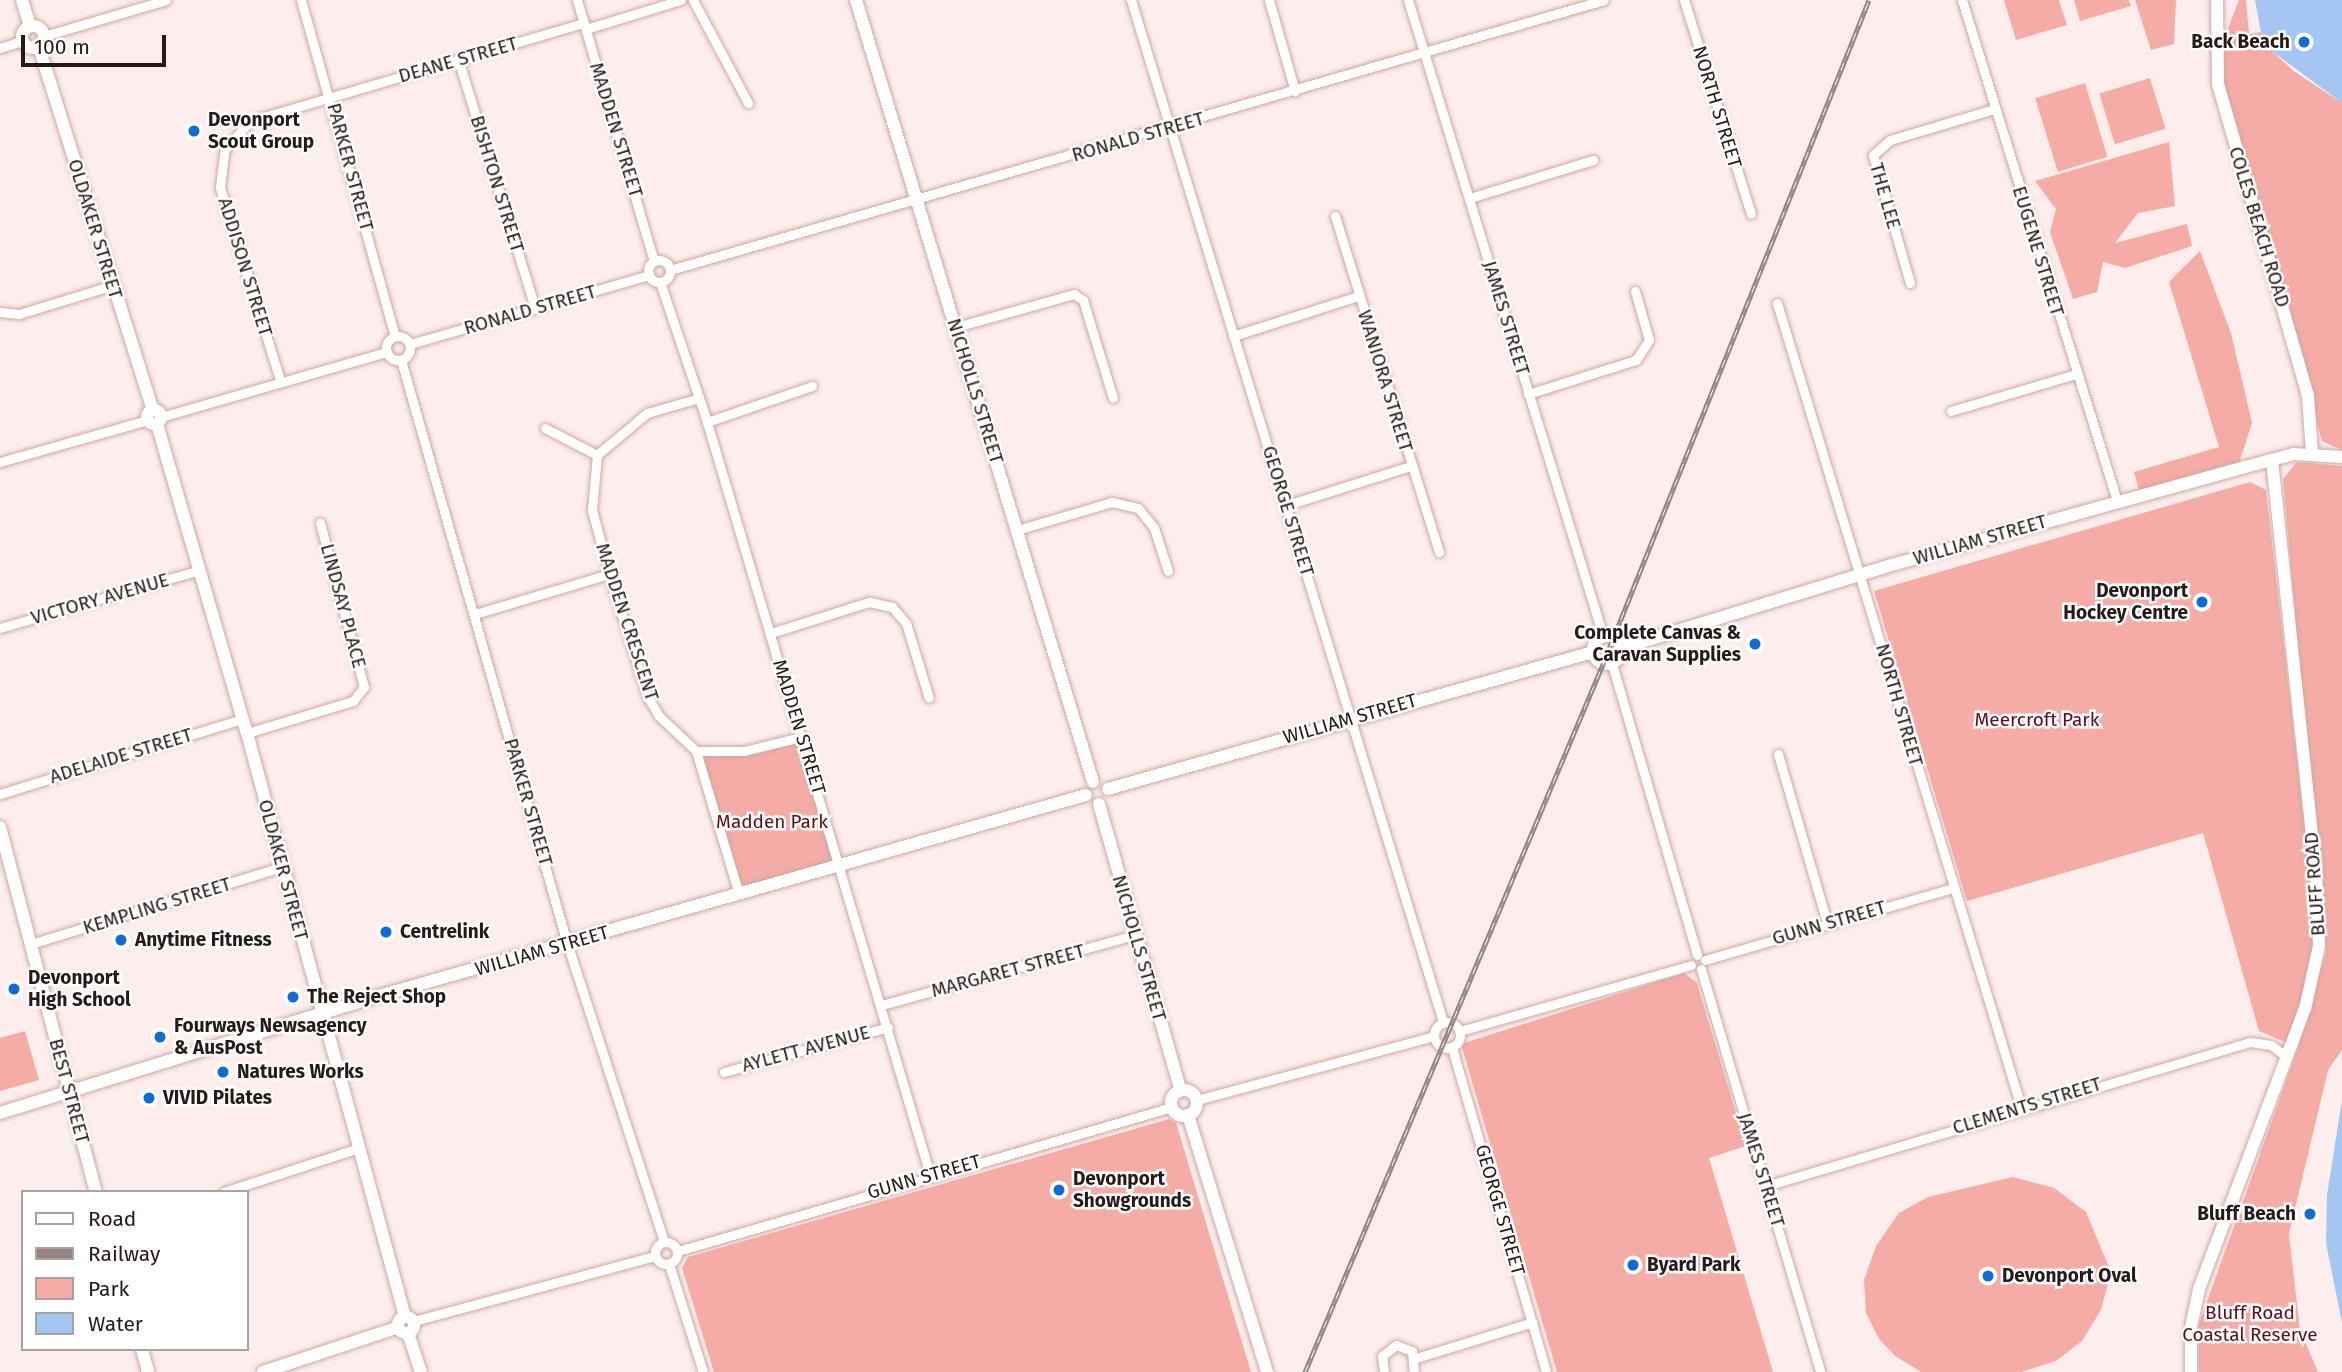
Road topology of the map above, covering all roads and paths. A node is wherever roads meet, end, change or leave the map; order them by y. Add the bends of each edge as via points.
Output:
1 (22, 0) edge
2 (166, 0) edge
3 (301, 0) edge
4 (577, 0) edge
5 (681, 0) edge
6 (694, 0) edge
7 (856, 0) edge
8 (1131, 0) edge
9 (1269, 0) edge
10 (1408, 0) edge
11 (1604, 0) edge
12 (1684, 0) edge
13 (1962, 0) edge
14 (2217, 0) edge
15 (30, 26) junction
16 (585, 26) junction
17 (22, 41) junction
18 (41, 41) junction
19 (0, 48) edge
20 (1424, 52) junction
21 (458, 59) junction
22 (1295, 91) junction
23 (331, 97) junction
24 (748, 103) dead end
25 (1994, 109) junction
26 (1171, 128) junction
27 (1593, 160) dead end
28 (1470, 198) junction
29 (916, 201) junction
30 (1751, 214) dead end
31 (1335, 216) dead end
32 (654, 261) junction
33 (670, 270) junction
34 (649, 275) junction
35 (660, 282) junction
36 (1910, 283) dead end
37 (113, 285) junction
38 (1635, 291) dead end
39 (1358, 296) junction
40 (1777, 303) dead end
41 (535, 308) junction
42 (0, 312) edge
43 (956, 327) junction
44 (395, 336) junction
45 (1233, 337) junction
46 (410, 344) junction
47 (386, 352) junction
48 (401, 360) junction
49 (2076, 374) junction
50 (280, 380) junction
51 (813, 386) dead end
52 (1528, 394) junction
53 (699, 398) junction
54 (1113, 398) dead end
55 (1951, 411) dead end
56 (155, 418) junction
57 (707, 422) junction
58 (545, 428) dead end
59 (2312, 453) junction
60 (597, 455) junction
61 (2342, 457) edge
62 (2272, 461) junction
63 (0, 462) edge
64 (1411, 466) junction
65 (2116, 501) junction
66 (1287, 505) junction
67 (320, 523) dead end
68 (1017, 530) junction
69 (1439, 552) dead end
70 (200, 570) junction
71 (1168, 571) dead end
72 (609, 574) junction
73 (1861, 574) junction
74 (475, 614) junction
75 (0, 628) edge
76 (771, 633) junction
77 (1603, 636) junction
78 (1622, 648) junction
79 (1593, 652) junction
80 (1612, 664) junction
81 (929, 698) dead end
82 (1351, 718) junction
83 (243, 719) junction
84 (247, 733) junction
85 (801, 737) junction
86 (696, 751) junction
87 (1778, 754) dead end
88 (1093, 782) junction
89 (1108, 789) junction
90 (0, 794) edge
91 (1086, 795) junction
92 (1099, 804) junction
93 (0, 827) edge
94 (841, 864) junction
95 (282, 867) junction
96 (1953, 888) junction
97 (738, 894) junction
98 (1827, 923) junction
99 (1135, 934) junction
100 (567, 943) junction
101 (31, 944) junction
102 (1701, 961) junction
103 (882, 1005) junction
104 (321, 1014) junction
105 (1443, 1022) junction
106 (888, 1027) junction
107 (1460, 1031) junction
108 (1434, 1036) junction
109 (1452, 1048) junction
110 (2287, 1057) junction
111 (724, 1072) dead end
112 (1181, 1091) junction
113 (68, 1092) junction
114 (1197, 1100) junction
115 (1172, 1107) junction
116 (2021, 1107) junction
117 (0, 1113) edge
118 (1188, 1115) junction
119 (359, 1148) junction
120 (930, 1175) junction
121 (1766, 1186) junction
122 (95, 1190) edge
123 (230, 1190) edge
124 (664, 1242) junction
125 (678, 1251) junction
126 (655, 1256) junction
127 (669, 1264) junction
128 (1532, 1322) junction
129 (406, 1325) junction
130 (143, 1351) edge
131 (1416, 1358) junction
132 (148, 1372) edge
133 (263, 1372) edge
134 (421, 1372) edge
135 (703, 1372) edge
136 (1267, 1372) edge
137 (1384, 1372) edge
138 (1414, 1372) edge
139 (1546, 1372) edge
140 (1820, 1372) edge
141 (2191, 1372) edge

1 - 15 street
2 - 18 street
3 - 23 street, PARKER STREET
4 - 16 street, MADDEN STREET
5 - 16 street, DEANE STREET
6 - 24 street
7 - 29 street, NICHOLLS STREET
8 - 26 street, GEORGE STREET
9 - 22 street
10 - 20 street, JAMES STREET
11 - 20 street, RONALD STREET
12 - 30 street, NORTH STREET
13 - 25 street, EUGENE STREET
14 - 59 street, COLES BEACH ROAD via 2218,84 2308,396
15 - 17 street
15 - 18 street
16 - 21 street, DEANE STREET
16 - 32 street, MADDEN STREET
17 - 18 street via 30,48
17 - 19 street
18 - 37 street, OLDAKER STREET
20 - 22 street, RONALD STREET
20 - 28 street, JAMES STREET
21 - 23 street, DEANE STREET
21 - 41 street, BISHTON STREET
22 - 26 street, RONALD STREET
23 - 44 street, PARKER STREET
23 - 50 street, ADDISON STREET via 250,121 225,149 220,187
25 - 36 street, THE LEE via 1890,140 1873,155
25 - 49 street, EUGENE STREET
26 - 29 street, RONALD STREET
26 - 45 street, GEORGE STREET
27 - 28 street
28 - 52 street, JAMES STREET
29 - 33 street, RONALD STREET
29 - 43 street, NICHOLLS STREET
31 - 39 street, WANIORA STREET
32 - 33 street via 666,262
32 - 34 street
33 - 35 street via 668,278
34 - 35 street
34 - 41 street, RONALD STREET
35 - 53 street, MADDEN STREET
37 - 42 street via 19,314
37 - 56 street, OLDAKER STREET
38 - 52 street via 1649,340 1636,360
39 - 45 street, WANIORA STREET
39 - 64 street, WANIORA STREET
40 - 73 street, NORTH STREET
41 - 46 street, RONALD STREET
43 - 54 street via 1074,294 1083,300
43 - 68 street, NICHOLLS STREET
44 - 46 street
44 - 47 street via 388,340
45 - 66 street, GEORGE STREET
46 - 48 street via 410,352
47 - 48 street
47 - 50 street
48 - 74 street, PARKER STREET
49 - 55 street
49 - 65 street, EUGENE STREET
50 - 56 street
51 - 57 street
52 - 77 street, JAMES STREET
53 - 57 street, MADDEN STREET
53 - 60 street via 647,413
56 - 63 street
56 - 70 street, OLDAKER STREET
57 - 76 street, MADDEN STREET
58 - 60 street
59 - 61 street, WILLIAM STREET
59 - 62 street, WILLIAM STREET
60 - 72 street, MADDEN CRESCENT via 592,510
62 - 65 street, WILLIAM STREET
62 - 110 street, BLUFF ROAD via 2320,912 2318,959
64 - 66 street, WANIORA STREET
64 - 69 street, WANIORA STREET
65 - 73 street, WILLIAM STREET
66 - 82 street, GEORGE STREET
67 - 84 street, LINDSAY PLACE via 364,687 353,701
68 - 71 street via 1112,502 1138,508 1154,528
68 - 88 street, NICHOLLS STREET
70 - 75 street, VICTORY AVENUE
70 - 83 street, OLDAKER STREET
72 - 74 street
72 - 86 street, MADDEN CRESCENT via 647,696 659,716
73 - 78 street, WILLIAM STREET
73 - 96 street, NORTH STREET
74 - 100 street, PARKER STREET
76 - 81 street via 869,601 892,607 906,623
76 - 85 street, MADDEN STREET
77 - 78 street via 1613,637
77 - 79 street
78 - 80 street
79 - 80 street via 1602,664
79 - 82 street, WILLIAM STREET
80 - 102 street, JAMES STREET
82 - 89 street, WILLIAM STREET
82 - 105 street, GEORGE STREET
83 - 84 street, OLDAKER STREET
83 - 90 street, ADELAIDE STREET
84 - 95 street, OLDAKER STREET
85 - 86 street via 744,751
85 - 94 street, MADDEN STREET
86 - 97 street
87 - 98 street
88 - 89 street
88 - 91 street
89 - 92 street via 1107,798
91 - 92 street
91 - 94 street, WILLIAM STREET
92 - 99 street, NICHOLLS STREET
93 - 101 street, BEST STREET
94 - 97 street, WILLIAM STREET
94 - 103 street, MADDEN STREET
95 - 101 street, KEMPLING STREET
95 - 104 street, OLDAKER STREET
96 - 98 street, GUNN STREET
96 - 116 street, NORTH STREET
97 - 100 street, WILLIAM STREET
98 - 102 street, GUNN STREET
99 - 103 street, MARGARET STREET
99 - 112 street, NICHOLLS STREET
100 - 104 street, WILLIAM STREET
100 - 124 street, PARKER STREET
101 - 113 street, BEST STREET
102 - 107 street
102 - 121 street, JAMES STREET
103 - 106 street, MADDEN STREET
104 - 113 street, WILLIAM STREET
104 - 119 street, OLDAKER STREET
105 - 107 street via 1454,1023
105 - 108 street
106 - 111 street, AYLETT AVENUE
106 - 120 street, MADDEN STREET
107 - 109 street via 1460,1040
108 - 109 street via 1440,1047
108 - 114 street
109 - 128 street, GEORGE STREET
110 - 116 street, CLEMENTS STREET via 2271,1045 2250,1042
110 - 141 street, BLUFF ROAD via 2199,1289 2191,1327
112 - 114 street via 1189,1091
112 - 115 street via 1173,1097
113 - 117 street, WILLIAM STREET
113 - 122 street, BEST STREET
114 - 118 street
115 - 118 street via 1180,1115
115 - 120 street, GUNN STREET
116 - 121 street, CLEMENTS STREET
118 - 136 street
119 - 123 street
119 - 129 street, OLDAKER STREET
120 - 125 street, GUNN STREET
121 - 140 street, JAMES STREET
124 - 125 street
124 - 126 street
125 - 127 street
126 - 127 street
126 - 129 street
127 - 135 street
128 - 131 street
128 - 139 street, GEORGE STREET
129 - 133 street
129 - 134 street, OLDAKER STREET
130 - 132 street
131 - 137 street via 1408,1347 1390,1347 1382,1356
131 - 138 street

